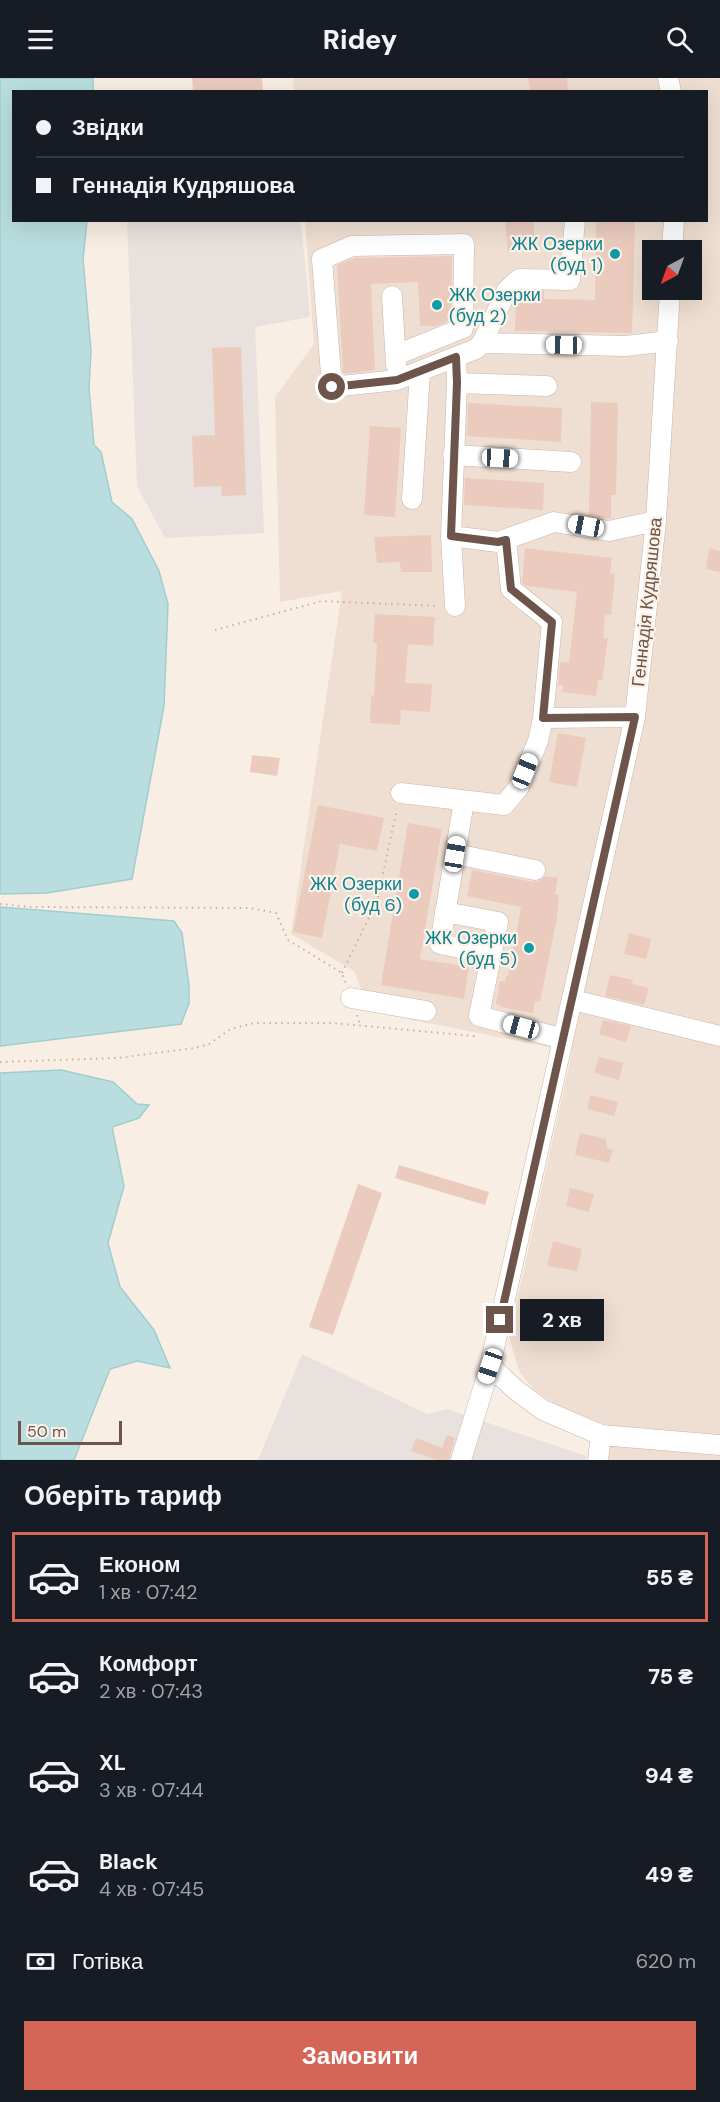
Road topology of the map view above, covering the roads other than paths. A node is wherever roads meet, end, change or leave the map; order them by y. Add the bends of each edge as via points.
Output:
1 (575, 222) edge
2 (674, 222) edge
3 (673, 240) edge
4 (392, 296) dead end
5 (670, 300) edge
6 (668, 341) junction
7 (482, 343) junction
8 (396, 355) junction
9 (456, 357) junction
10 (420, 371) junction
11 (397, 380) junction
12 (457, 383) junction
13 (547, 386) dead end
14 (453, 455) junction
15 (571, 462) dead end
16 (412, 499) dead end
17 (656, 521) junction
18 (451, 536) junction
19 (506, 540) junction
20 (455, 606) road end
21 (635, 717) junction
22 (543, 718) junction
23 (401, 793) road end
24 (464, 801) junction
25 (455, 854) junction
26 (535, 870) dead end
27 (445, 912) junction
28 (491, 954) junction
29 (351, 998) road end
30 (573, 1000) junction
31 (426, 1011) dead end
32 (720, 1036) edge
33 (563, 1039) junction
34 (490, 1366) junction
35 (601, 1436) junction
36 (720, 1445) edge
37 (461, 1460) edge
38 (597, 1460) edge

1 - 7 street via 570,280 519,279 507,290
2 - 3 street
4 - 8 street
5 - 6 street, Геннадія Кудряшова
6 - 7 street via 626,346
6 - 17 street, Геннадія Кудряшова
7 - 9 street via 476,350
8 - 11 street
8 - 11 street via 463,328 464,244 352,246 322,259 332,387
9 - 10 street
9 - 12 street
10 - 11 street
10 - 16 street
12 - 13 street
12 - 14 street
14 - 15 street
14 - 18 street
17 - 19 street via 609,531 555,522
17 - 21 street, Геннадія Кудряшова
18 - 19 street
18 - 20 street
19 - 22 street via 511,589 552,622
21 - 22 street
21 - 30 street, Геннадія Кудряшова
22 - 24 street via 519,787 504,806
23 - 24 street
24 - 25 street
25 - 26 street
25 - 27 street
27 - 28 street via 440,944
27 - 28 street via 498,922
28 - 33 street via 479,1016
29 - 31 street
30 - 32 street
30 - 33 street, Геннадія Кудряшова
33 - 34 street, Геннадія Кудряшова
34 - 35 street via 543,1410
34 - 37 street, Геннадія Кудряшова
35 - 36 street
35 - 38 street

